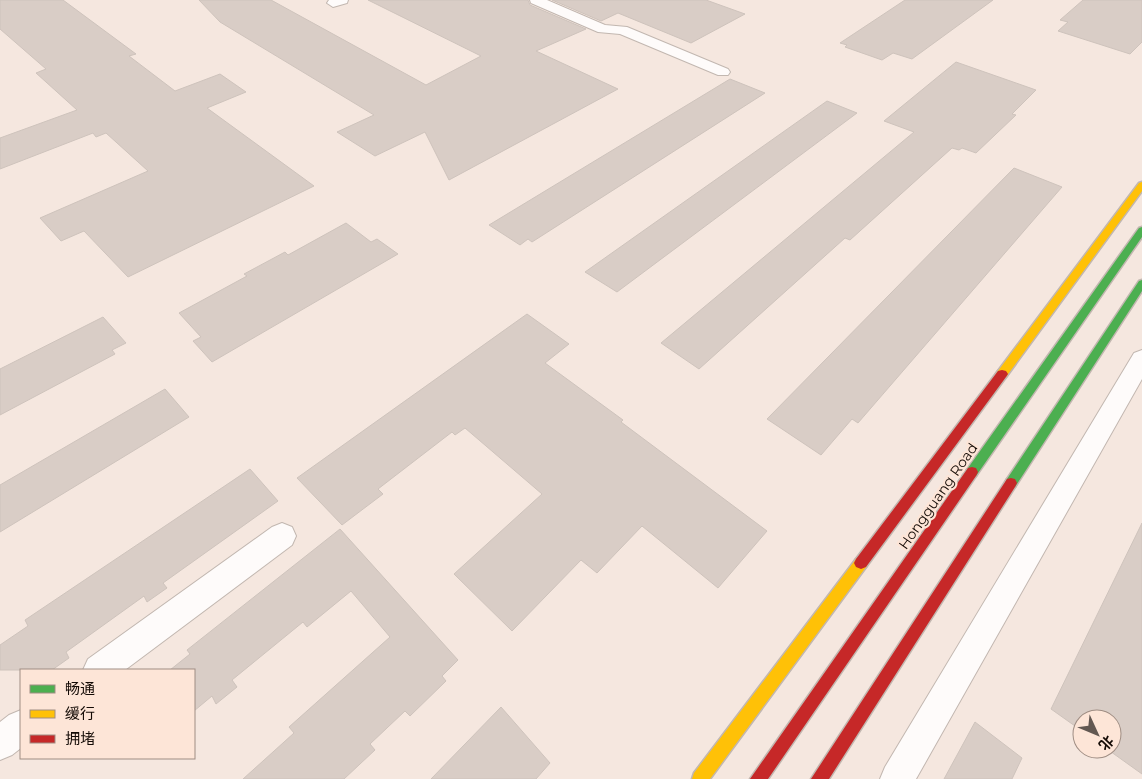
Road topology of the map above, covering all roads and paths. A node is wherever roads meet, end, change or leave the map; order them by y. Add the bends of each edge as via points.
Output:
1 (536, 0) edge
2 (723, 72) dead end
3 (1142, 185) edge
4 (1142, 230) edge
5 (1142, 283) edge
6 (1142, 359) edge
7 (282, 536) dead end
8 (100, 669) edge
9 (20, 728) edge
10 (0, 743) edge
11 (700, 779) edge
12 (758, 779) edge
13 (819, 779) edge
14 (897, 779) edge

1 - 2 street via 602,29 622,30
3 - 11 main road
4 - 12 main road, Hongguang Road
5 - 13 main road
6 - 14 street
7 - 8 street
9 - 10 street

